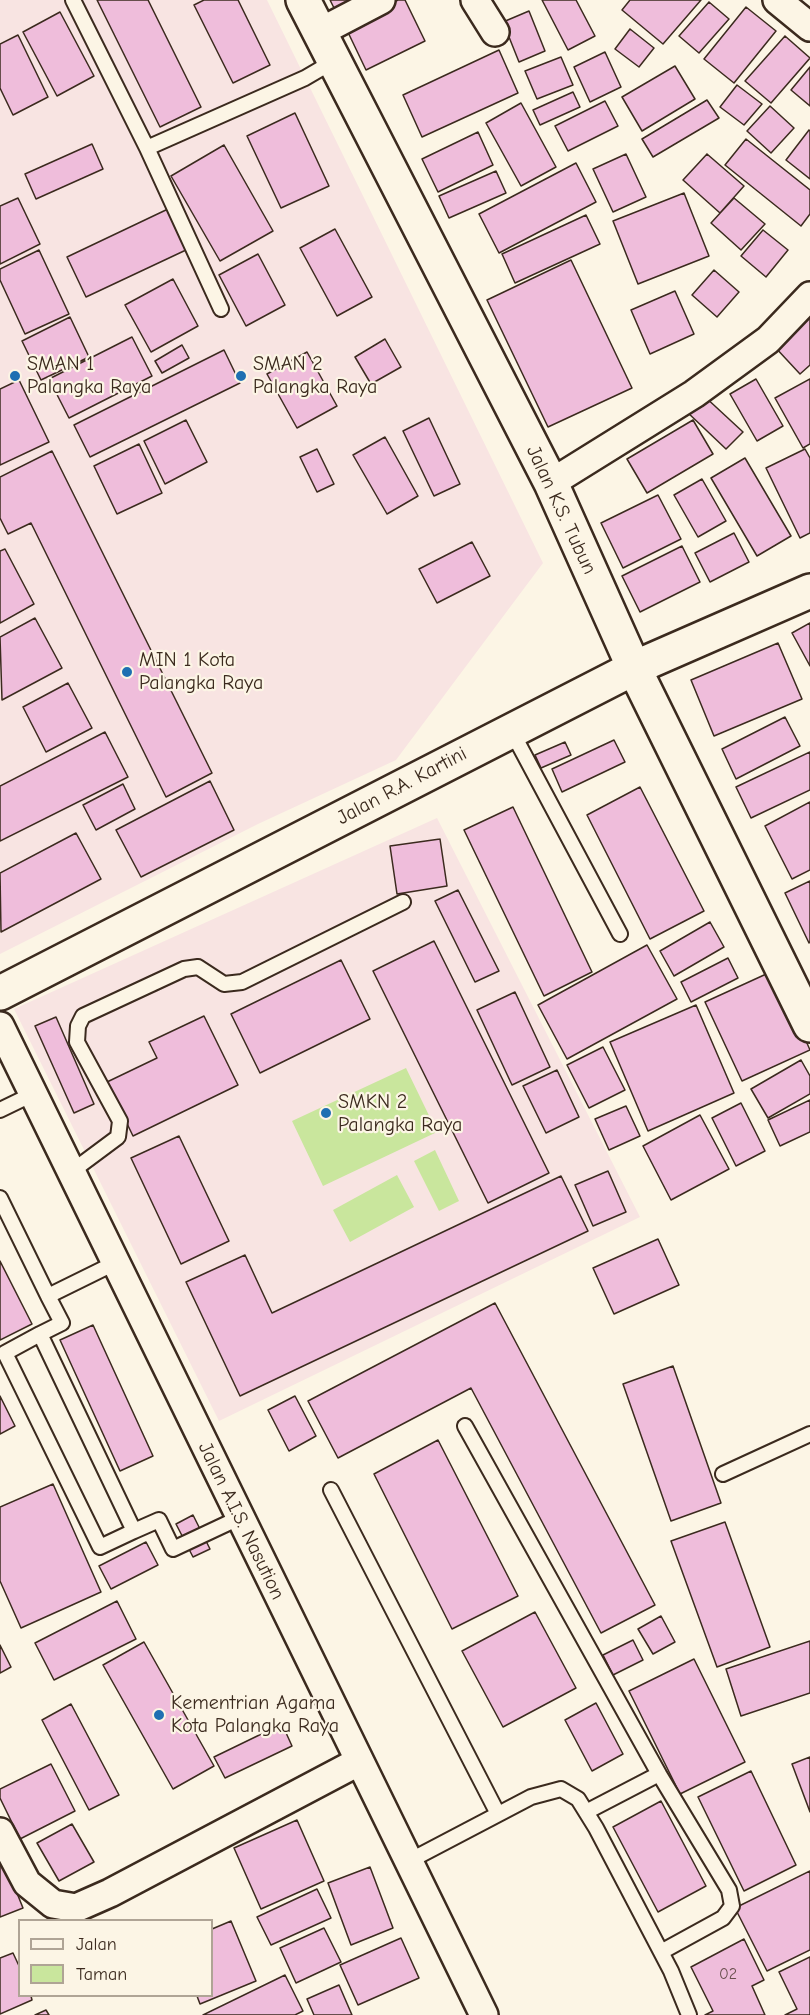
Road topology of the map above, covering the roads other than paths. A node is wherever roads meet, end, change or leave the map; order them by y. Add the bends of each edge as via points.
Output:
1 (73, 0) edge
2 (303, 0) edge
3 (381, 0) edge
4 (475, 0) edge
5 (777, 0) edge
6 (810, 27) edge
7 (495, 32) dead end
8 (318, 33) junction
9 (334, 61) junction
10 (147, 148) junction
11 (810, 296) edge
12 (222, 309) dead end
13 (551, 483) junction
14 (810, 591) edge
15 (634, 668) junction
16 (511, 729) junction
17 (403, 902) dead end
18 (620, 934) dead end
19 (0, 993) edge
20 (810, 1025) edge
21 (0, 1026) edge
22 (33, 1094) junction
23 (0, 1110) edge
24 (71, 1172) junction
25 (0, 1198) edge
26 (115, 1263) junction
27 (48, 1296) junction
28 (40, 1334) junction
29 (3, 1354) edge
30 (465, 1426) dead end
31 (810, 1434) edge
32 (723, 1474) dead end
33 (331, 1490) dead end
34 (239, 1518) junction
35 (134, 1531) junction
36 (358, 1762) junction
37 (659, 1774) junction
38 (586, 1812) junction
39 (498, 1814) junction
40 (0, 1832) edge
41 (409, 1861) junction
42 (661, 1952) junction
43 (484, 2015) edge
44 (689, 2015) edge

1 - 10 lane
2 - 8 street, Jalan K.S. Tubun
3 - 8 street
4 - 7 street
5 - 6 street
8 - 9 street, Jalan K.S. Tubun
9 - 10 lane via 305,78
9 - 13 street, Jalan K.S. Tubun
10 - 12 lane
11 - 13 street via 768,340 694,394
13 - 15 street, Jalan K.S. Tubun
14 - 15 street, Jalan R.A. Kartini
15 - 16 street, Jalan R.A. Kartini
15 - 20 street, Jalan K.S. Tubun
16 - 18 lane
16 - 19 street, Jalan R.A. Kartini
17 - 24 lane via 242,982 224,984 198,967 184,969 83,1017 77,1042 120,1122 118,1137
21 - 22 street, Jalan A.I.S. Nasution
22 - 23 lane
22 - 24 street, Jalan A.I.S. Nasution
24 - 26 street, Jalan A.I.S. Nasution
25 - 27 lane
26 - 27 lane
26 - 34 street, Jalan A.I.S. Nasution
27 - 28 lane via 62,1323
28 - 29 lane
28 - 35 lane
29 - 35 lane via 100,1547
30 - 37 lane
31 - 32 lane
33 - 39 lane
34 - 35 lane via 173,1549 159,1520
34 - 36 street, Jalan A.I.S. Nasution
36 - 40 street via 76,1908 53,1904 27,1883
36 - 41 street, Jalan A.I.S. Nasution
37 - 38 lane
37 - 42 lane via 729,1890 732,1906 723,1918
38 - 39 lane via 578,1799 561,1789 531,1797
38 - 42 lane
39 - 41 lane
41 - 43 street, Jalan A.I.S. Nasution
42 - 44 lane

